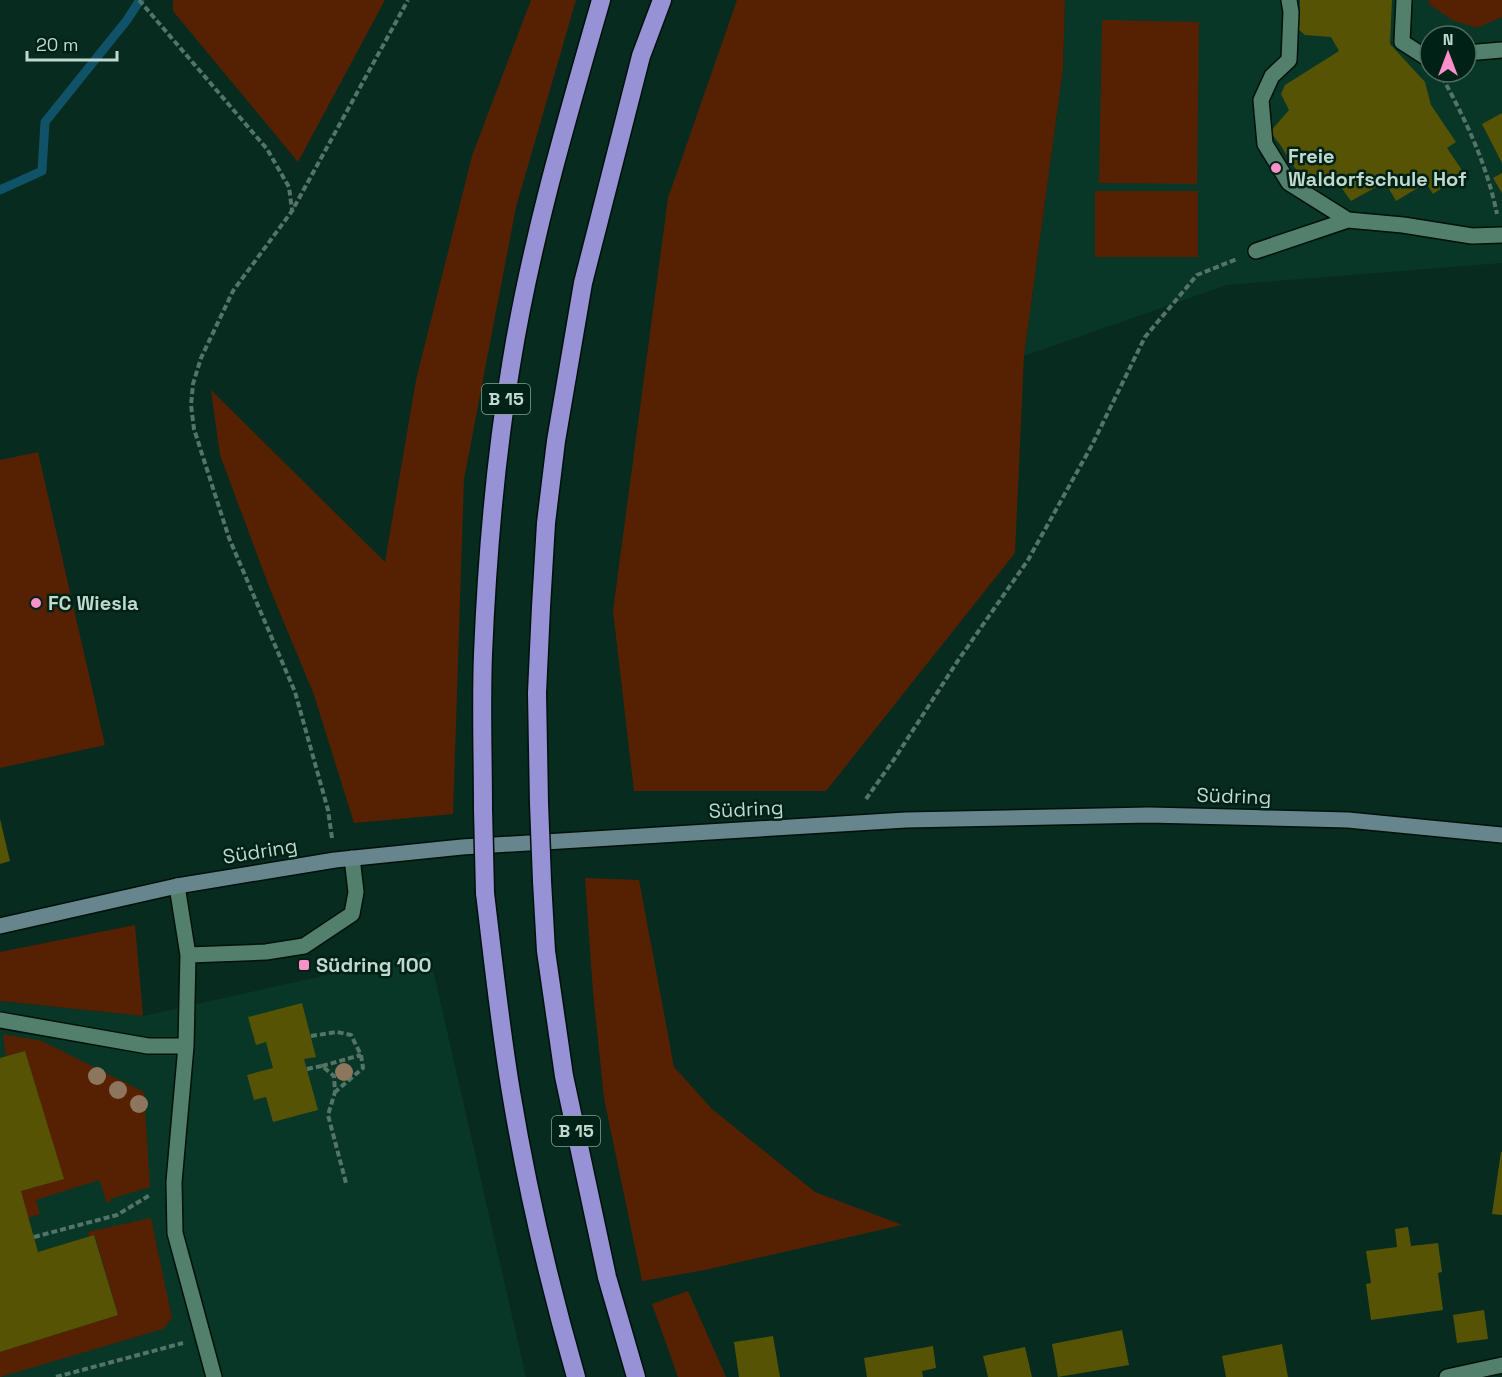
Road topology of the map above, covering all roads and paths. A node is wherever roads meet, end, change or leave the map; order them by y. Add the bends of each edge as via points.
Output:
1 (139, 0) edge
2 (408, 0) edge
3 (601, 0) edge
4 (662, 0) edge
5 (1289, 0) edge
6 (1404, 0) edge
7 (1502, 50) edge
8 (1418, 52) edge
9 (1478, 52) edge
10 (1446, 84) edge
11 (292, 210) junction
12 (1348, 220) junction
13 (1501, 235) edge
14 (1256, 251) joint
15 (848, 824) junction
16 (1502, 835) edge
17 (352, 858) junction
18 (335, 860) junction
19 (177, 886) junction
20 (0, 926) edge
21 (188, 955) junction
22 (0, 1020) edge
23 (311, 1036) dead end
24 (186, 1046) junction
25 (361, 1055) junction
26 (322, 1066) junction
27 (307, 1069) dead end
28 (335, 1092) junction
29 (346, 1184) dead end
30 (150, 1196) dead end
31 (34, 1237) dead end
32 (203, 1337) junction
33 (1502, 1365) edge
34 (56, 1377) edge
35 (214, 1377) edge
36 (576, 1377) edge
37 (636, 1377) edge
38 (1447, 1377) edge

1 - 11 path via 267,149 289,187
2 - 11 path
3 - 36 highway, B 15, bridge via 536,235 511,364 489,548 483,656 485,893 510,1092 535,1223
4 - 37 highway, B 15, bridge via 641,56 583,283 546,524 537,693 546,951 564,1076 607,1277
5 - 12 street via 1289,60 1272,76 1261,100 1265,144 1289,183
6 - 8 street via 1402,42
7 - 9 street
10 - 13 path via 1483,163
11 - 18 path via 233,291 201,358 191,405 194,429 229,537 295,692 328,810
12 - 13 street via 1472,236
12 - 14 street
14 - 15 path via 1197,275 1145,337 1092,445 1028,560
15 - 16 street, Südring via 1149,815 1348,820
15 - 17 street, Südring
17 - 18 street, Südring
17 - 21 street via 356,892 352,914 304,946 266,952
18 - 19 street, Südring
19 - 20 street, Südring
19 - 21 street
21 - 24 street
22 - 24 street via 148,1046
23 - 25 path via 337,1032 351,1035
24 - 32 street via 174,1182 175,1233
25 - 26 path
25 - 28 path via 363,1068
26 - 27 path
26 - 28 path via 334,1076
28 - 29 path via 328,1115
30 - 31 path via 117,1215
32 - 34 path
32 - 35 street
33 - 38 street

